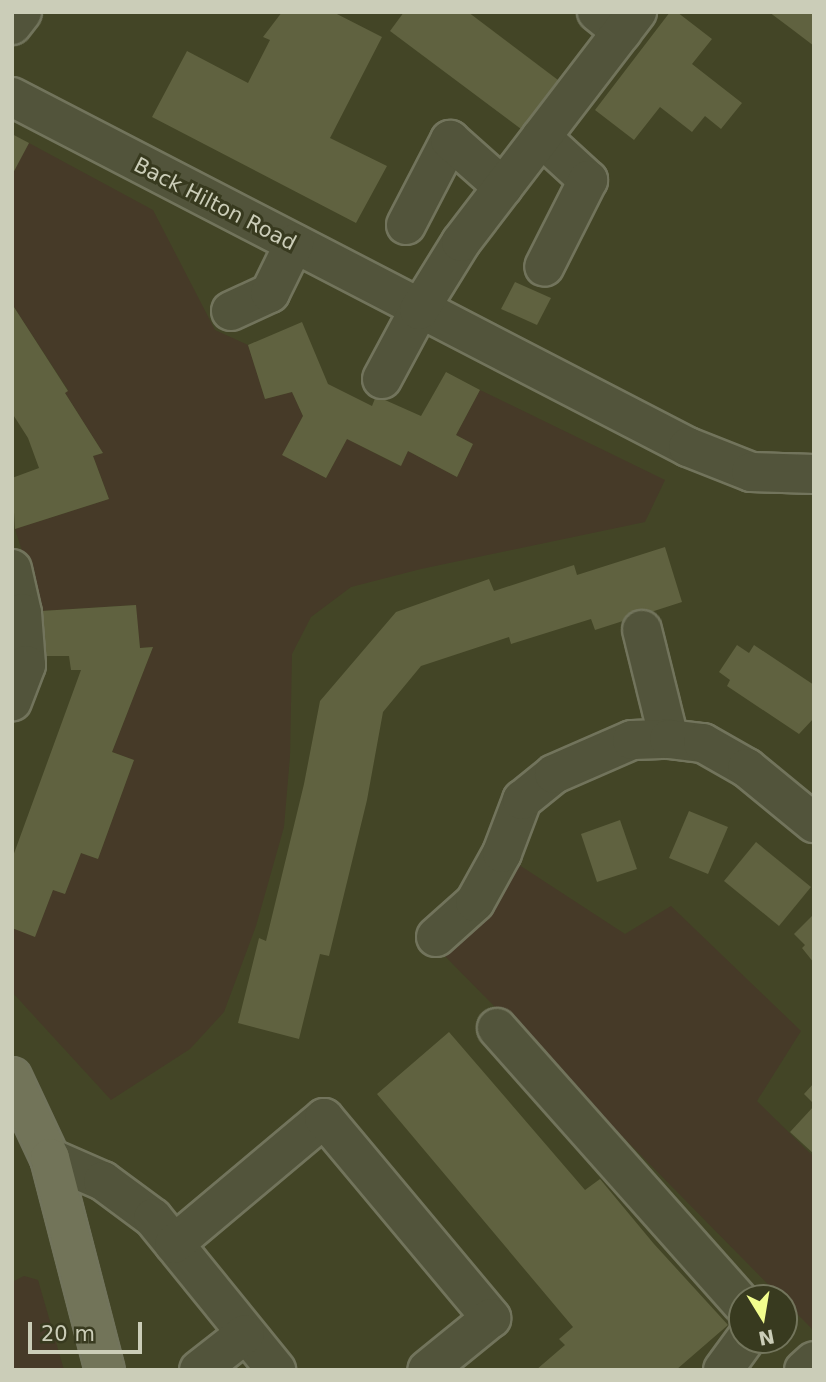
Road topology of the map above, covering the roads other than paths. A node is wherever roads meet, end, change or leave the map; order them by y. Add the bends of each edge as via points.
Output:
1 (22, 12) edge
2 (618, 19) edge
3 (12, 25) edge
4 (12, 97) edge
5 (541, 137) junction
6 (503, 187) junction
7 (406, 225) dead end
8 (294, 244) junction
9 (544, 267) dead end
10 (418, 310) junction
11 (231, 311) dead end
12 (382, 379) dead end
13 (812, 480) edge
14 (12, 569) edge
15 (642, 630) dead end
16 (12, 701) edge
17 (669, 739) junction
18 (814, 822) edge
19 (436, 937) dead end
20 (497, 1028) dead end
21 (12, 1077) edge
22 (50, 1157) junction
23 (173, 1244) junction
24 (728, 1288) edge
25 (245, 1334) junction
26 (735, 1354) edge
27 (814, 1361) edge
28 (104, 1370) edge
29 (199, 1370) edge
30 (276, 1370) edge
31 (427, 1370) edge
32 (723, 1370) edge
33 (804, 1370) edge

1 - 3 street
2 - 5 street
4 - 8 street, Back Hilton Road
5 - 6 street
5 - 9 street via 588,180
6 - 7 street via 450,140
6 - 10 street
8 - 10 street, Back Hilton Road
8 - 11 street via 270,293
10 - 12 street
10 - 13 street, Back Hilton Road via 724,463 751,472
14 - 16 street via 22,613 26,666
15 - 17 street
17 - 18 street via 703,743 747,768
17 - 19 street via 632,740 593,755 554,774 522,800 502,853 475,902
20 - 24 street
21 - 22 main road
22 - 23 street via 103,1181 153,1218
22 - 28 main road
23 - 25 street
23 - 31 street via 324,1118 491,1318
25 - 29 street
25 - 30 street
26 - 32 street
27 - 33 street

